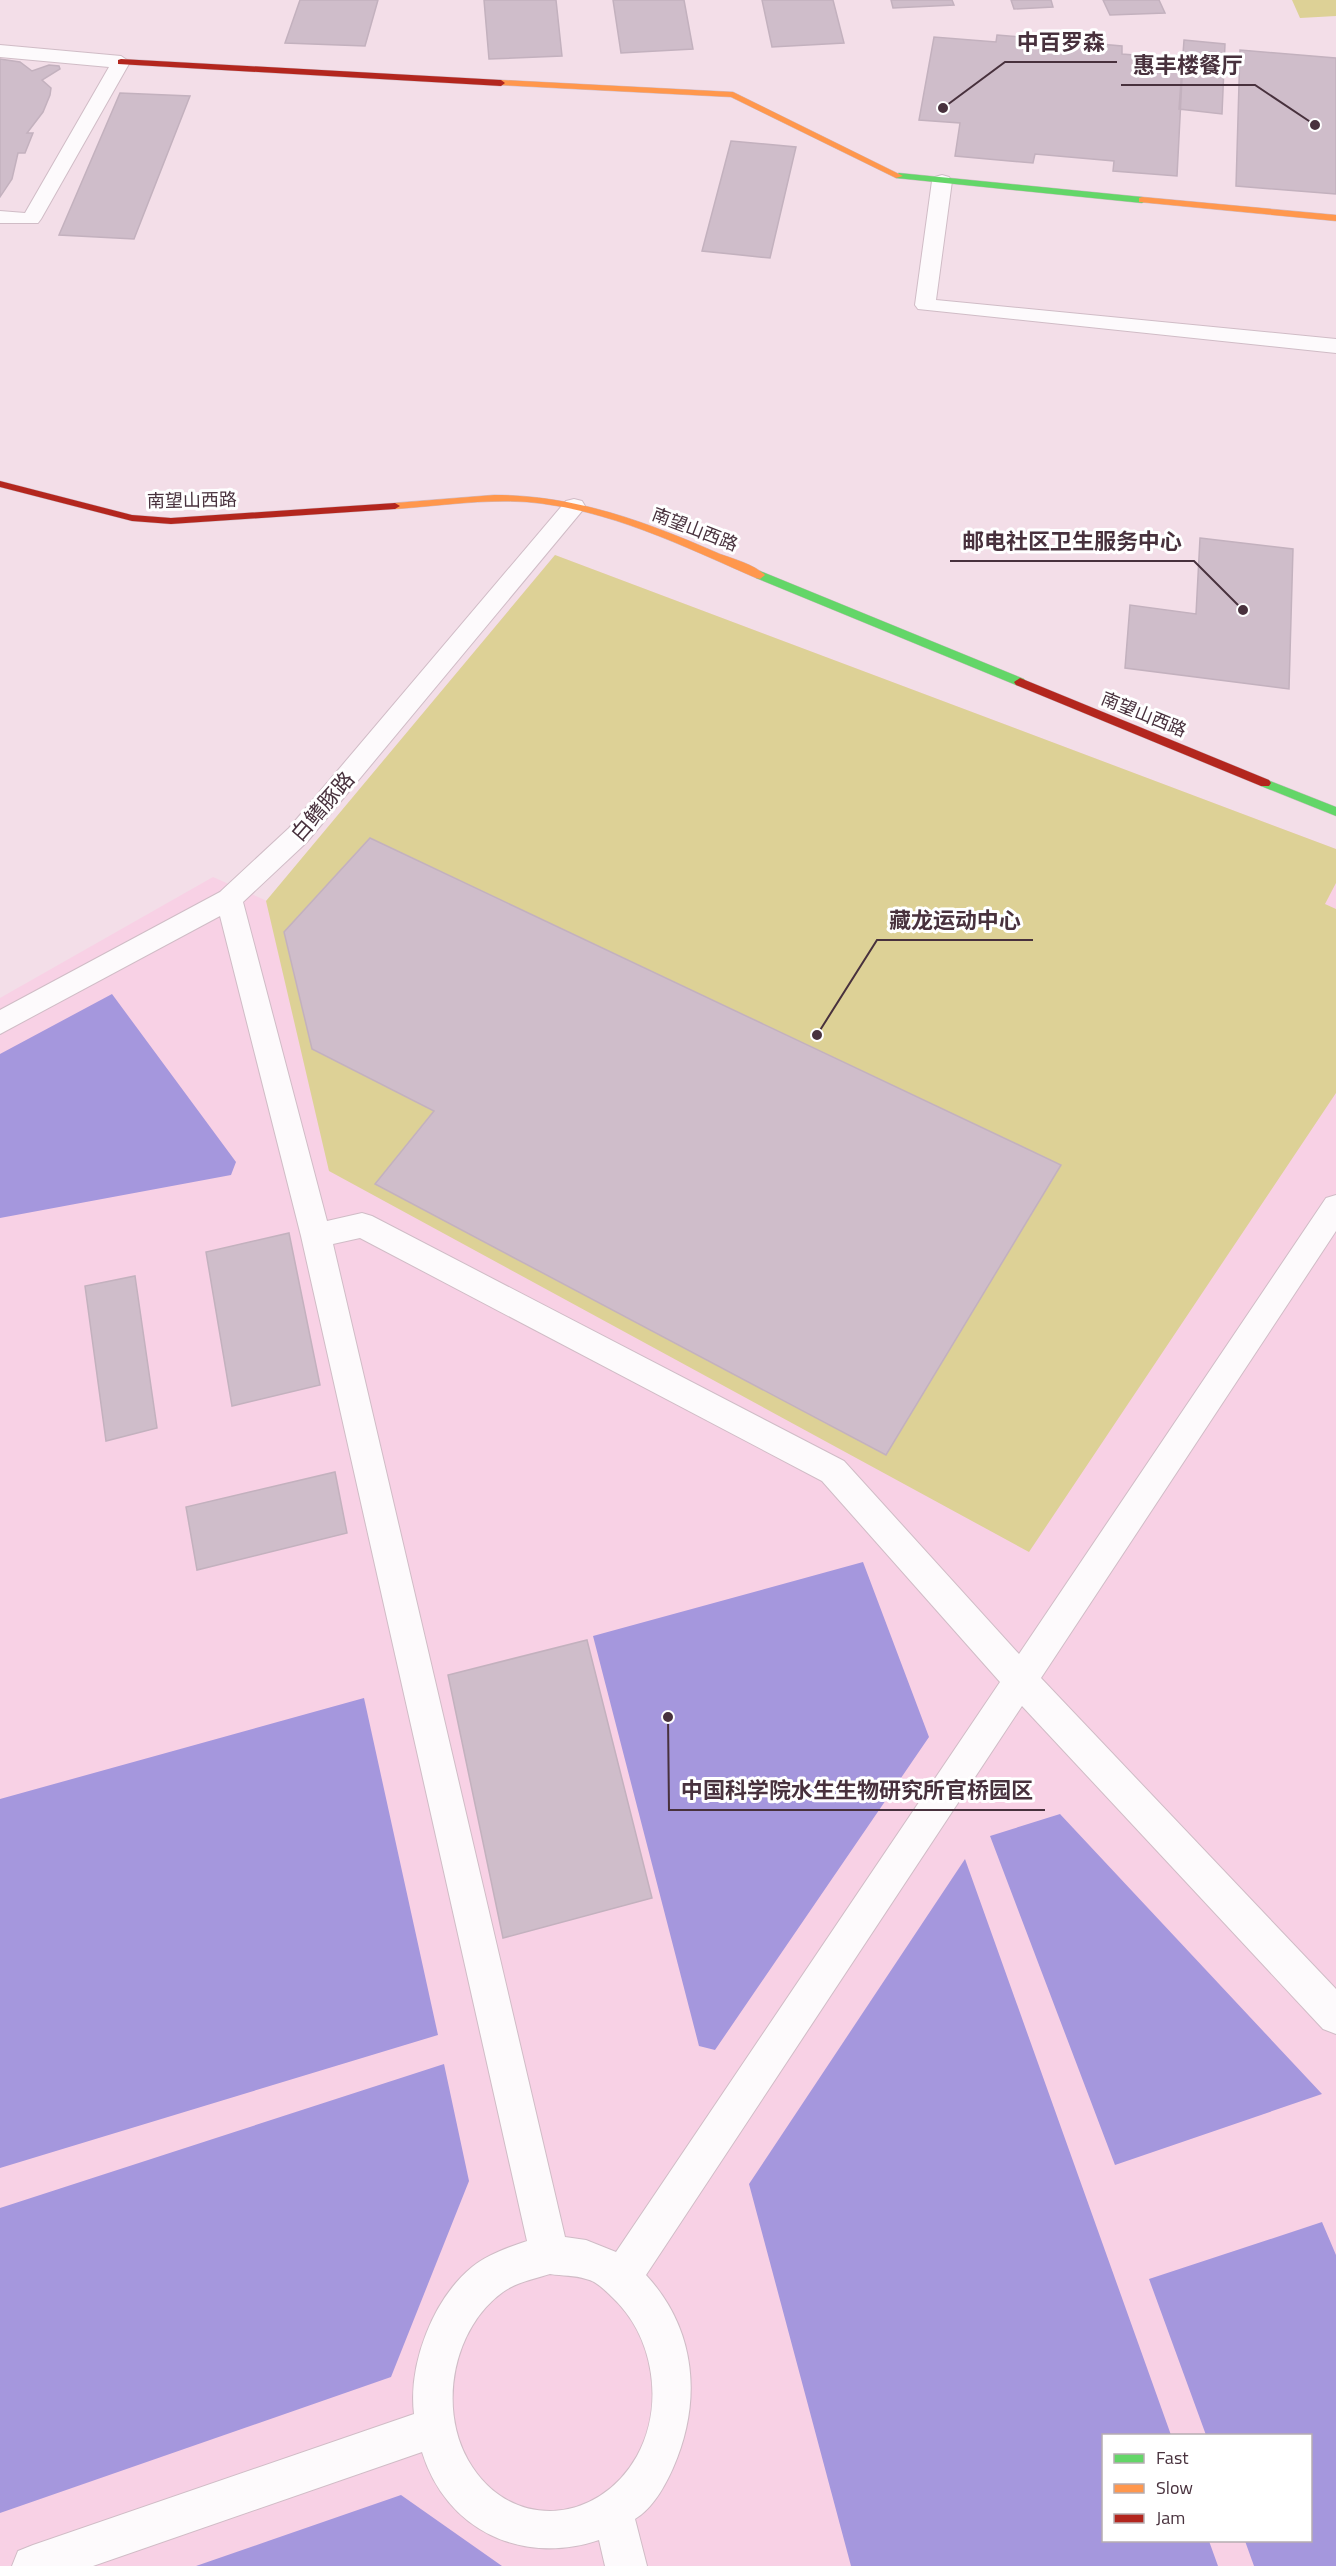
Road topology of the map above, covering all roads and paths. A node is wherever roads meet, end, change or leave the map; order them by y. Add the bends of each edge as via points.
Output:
1 (0, 51) edge
2 (120, 62) junction
3 (942, 181) junction
4 (0, 217) edge
5 (1336, 218) edge
6 (1336, 346) edge
7 (0, 484) edge
8 (574, 506) junction
9 (1336, 812) edge
10 (229, 899) junction
11 (0, 1023) edge
12 (1336, 1207) edge
13 (316, 1236) junction
14 (1021, 1681) junction
15 (1336, 2016) edge
16 (550, 2255) junction
17 (622, 2277) junction
18 (434, 2427) junction
19 (613, 2513) junction
20 (33, 2566) edge
21 (626, 2566) edge

1 - 2 lane
2 - 3 street via 733,95 881,170 900,177
2 - 4 lane via 32,219
3 - 5 street
3 - 6 lane via 925,305
7 - 8 street, 南望山西路 via 132,518 171,521 506,498
8 - 9 street, 南望山西路 via 686,544
8 - 10 lane, 白鳍豚路 via 298,835
10 - 11 lane, 白鳍豚路
10 - 13 lane
12 - 14 lane
13 - 14 lane via 362,1225 833,1472
13 - 16 lane
14 - 15 lane
14 - 17 lane
16 - 17 lane via 588,2260
16 - 18 lane via 516,2263 485,2281 459,2310 441,2345 433,2386
17 - 19 lane via 651,2309 668,2348 674,2394 667,2440 646,2481
18 - 19 lane via 447,2467 471,2500 502,2523 540,2534 578,2530
18 - 20 lane
19 - 21 lane

